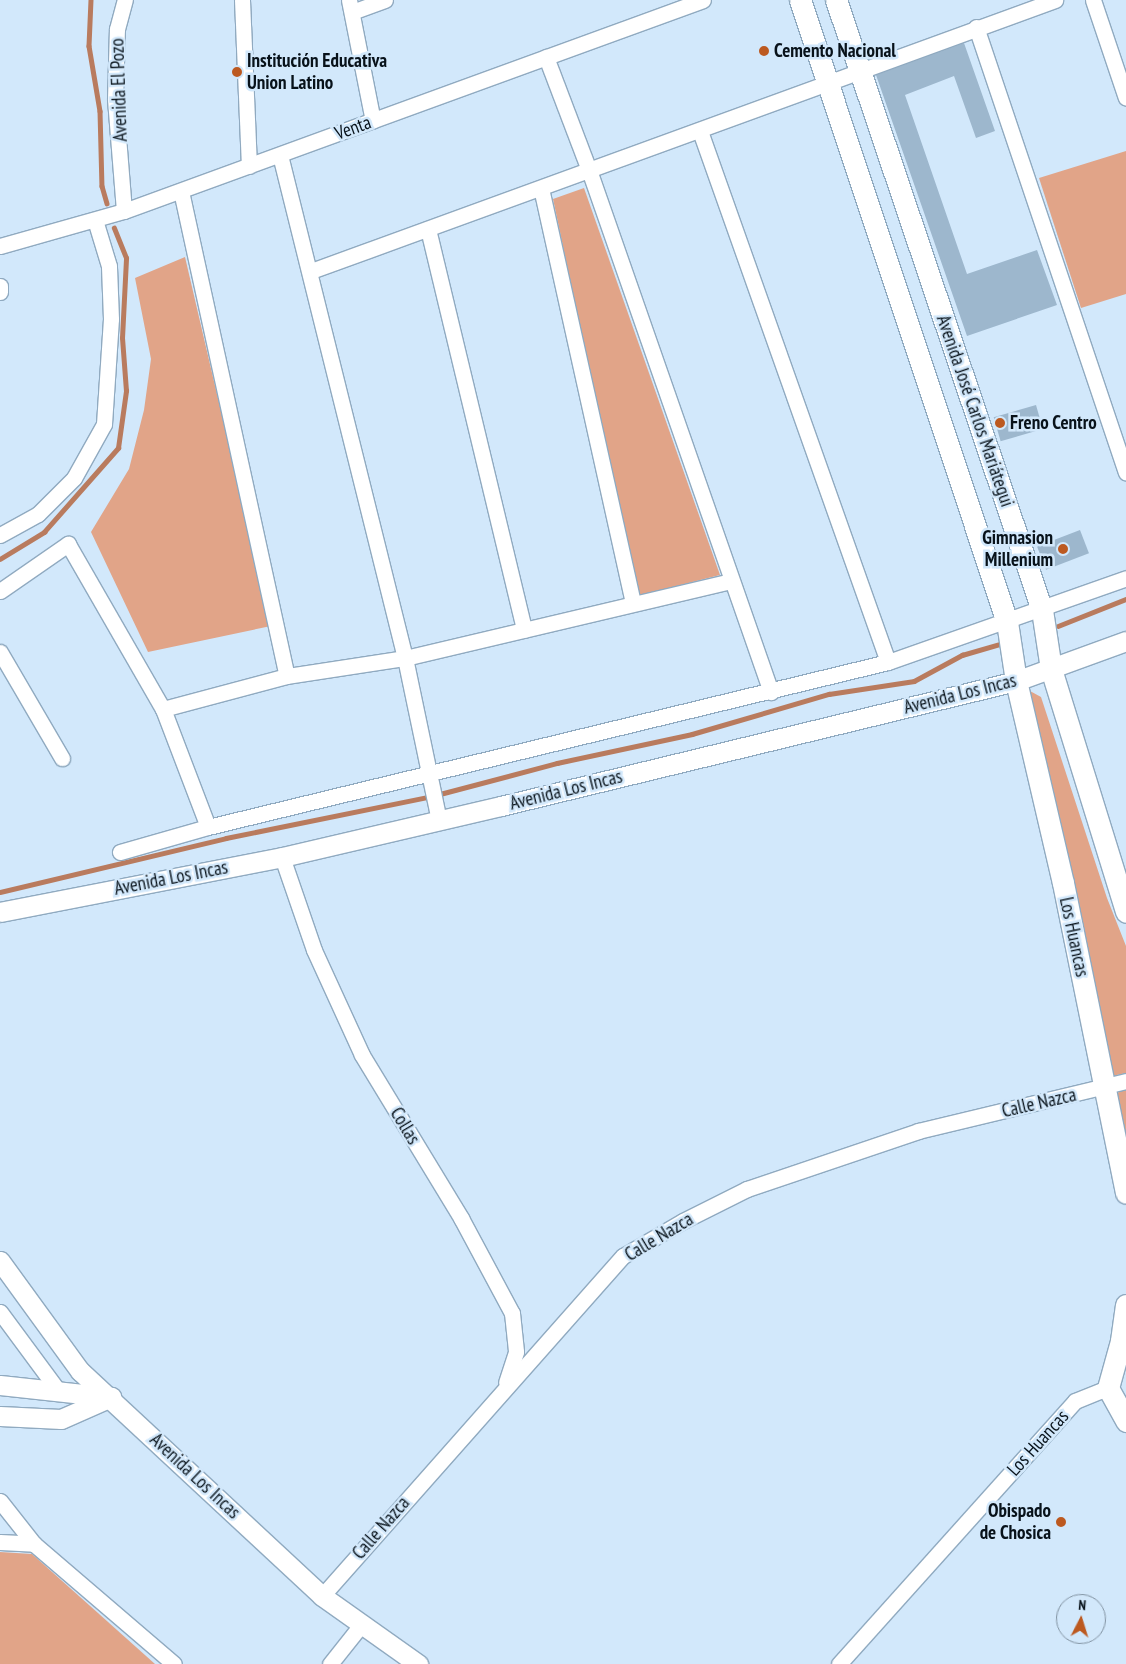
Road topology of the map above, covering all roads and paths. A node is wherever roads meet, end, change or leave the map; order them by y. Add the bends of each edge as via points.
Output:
1 (125, 0) edge
2 (242, 0) edge
3 (385, 0) edge
4 (703, 0) edge
5 (800, 0) edge
6 (836, 0) edge
7 (1055, 0) edge
8 (1093, 0) edge
9 (351, 6) edge
10 (663, 6) edge
11 (976, 27) junction
12 (546, 57) junction
13 (861, 72) junction
14 (831, 84) junction
15 (1126, 98) edge
16 (373, 121) junction
17 (700, 131) junction
18 (280, 155) junction
19 (249, 166) junction
20 (589, 170) junction
21 (541, 188) junction
22 (181, 190) junction
23 (124, 211) junction
24 (95, 220) junction
25 (428, 229) junction
26 (0, 246) edge
27 (311, 271) junction
28 (0, 286) edge
29 (0, 292) edge
30 (1126, 472) edge
31 (0, 535) edge
32 (1126, 578) edge
33 (730, 581) junction
34 (0, 591) edge
35 (634, 603) junction
36 (1042, 610) junction
37 (1007, 622) junction
38 (524, 630) junction
39 (1126, 641) edge
40 (0, 652) edge
41 (405, 658) junction
42 (888, 662) junction
43 (1051, 669) junction
44 (287, 676) junction
45 (1016, 681) junction
46 (771, 692) junction
47 (162, 709) junction
48 (62, 758) dead end
49 (429, 775) junction
50 (439, 821) junction
51 (208, 827) junction
52 (120, 852) dead end
53 (282, 857) junction
54 (0, 912) edge
55 (1126, 912) edge
56 (1126, 1081) edge
57 (1105, 1088) junction
58 (1126, 1193) edge
59 (0, 1261) edge
60 (1126, 1305) edge
61 (0, 1312) edge
62 (0, 1385) edge
63 (1108, 1388) junction
64 (57, 1389) junction
65 (502, 1391) junction
66 (111, 1397) junction
67 (0, 1416) edge
68 (1126, 1421) edge
69 (0, 1501) edge
70 (0, 1542) edge
71 (34, 1544) junction
72 (322, 1596) junction
73 (361, 1624) junction
74 (174, 1664) edge
75 (330, 1664) edge
76 (418, 1664) edge
77 (839, 1664) edge

1 - 23 street, Avenida El Pozo via 117,29 115,99
2 - 19 street
3 - 9 street
4 - 10 street, Venta
5 - 14 main road, Avenida José Carlos Mariátegui
6 - 13 main road, Avenida José Carlos Mariátegui
7 - 11 street
8 - 15 street
9 - 16 street
10 - 12 street, Venta
11 - 13 street
11 - 30 street
12 - 16 street, Venta
12 - 20 street
13 - 14 street
13 - 36 main road, Avenida José Carlos Mariátegui
14 - 17 street
14 - 37 main road, Avenida José Carlos Mariátegui
16 - 18 street, Venta
17 - 20 street
17 - 42 street
18 - 19 street, Venta
18 - 27 street
19 - 22 street, Venta
20 - 21 street
20 - 33 street
21 - 25 street
21 - 35 street
22 - 23 street, Venta
22 - 44 street
23 - 24 street, Venta
24 - 26 street, Venta
24 - 31 street via 109,266 110,319 104,424 74,478 38,514
25 - 27 street
25 - 38 street
27 - 41 street
28 - 29 street
32 - 36 street
33 - 35 street
33 - 46 street
34 - 47 street via 68,544
35 - 38 street
36 - 37 street
36 - 43 main road, Avenida José Carlos Mariátegui
37 - 42 street
37 - 45 main road, Avenida José Carlos Mariátegui
38 - 41 street
39 - 43 street, Avenida Los Incas
40 - 48 street
41 - 44 street
41 - 49 street
42 - 46 street
43 - 45 street, Avenida Los Incas
43 - 55 main road, Avenida José Carlos Mariátegui
44 - 47 street
45 - 50 street, Avenida Los Incas
45 - 57 main road, Los Huancas
46 - 49 street
47 - 51 street
49 - 50 street
49 - 51 street
50 - 53 street, Avenida Los Incas
51 - 52 street
53 - 54 street, Avenida Los Incas
53 - 65 street, Collas via 314,950 362,1055 461,1218 512,1313 516,1352
56 - 57 street, Calle Nazca
57 - 58 main road, Los Huancas
57 - 65 street, Calle Nazca via 918,1131 747,1189 682,1221 623,1256
59 - 66 street, Avenida Los Incas via 80,1371
60 - 63 main road via 1121,1341
61 - 64 street
62 - 64 street
63 - 68 main road
63 - 77 street, Los Huancas via 1076,1401
64 - 66 street
65 - 72 street, Calle Nazca
66 - 67 street via 61,1419
66 - 72 street, Avenida Los Incas
69 - 71 street
70 - 71 street
71 - 74 street
72 - 73 street, Avenida Los Incas
73 - 75 street
73 - 76 street, Avenida Los Incas

